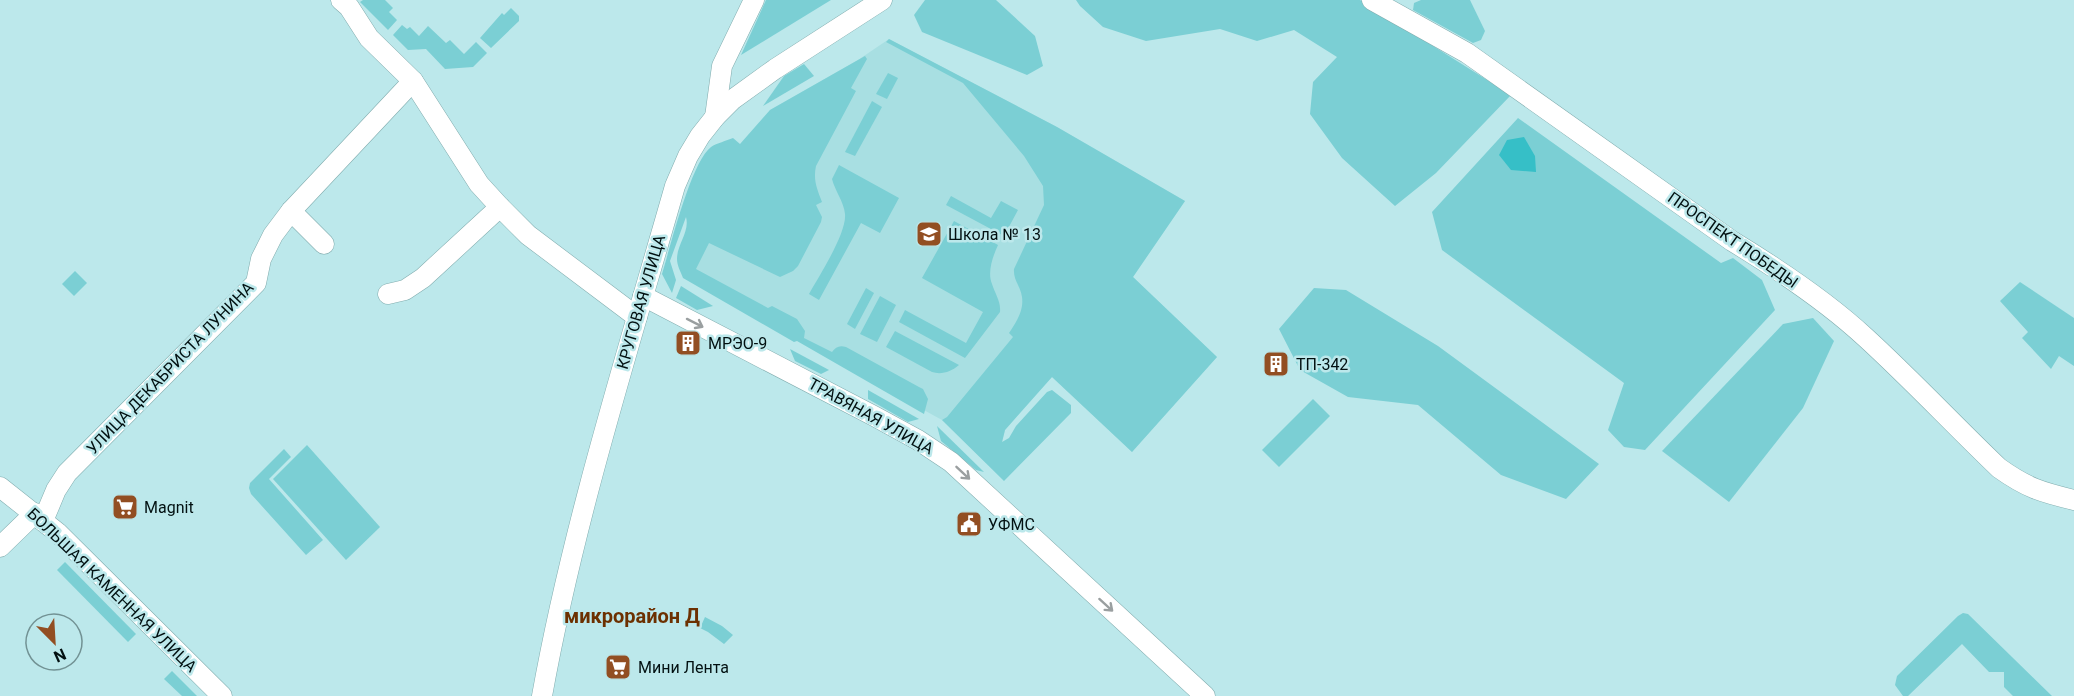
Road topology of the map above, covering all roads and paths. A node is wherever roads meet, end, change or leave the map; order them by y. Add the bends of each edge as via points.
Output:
1 (341, 0) edge
2 (754, 0) edge
3 (882, 0) edge
4 (1372, 0) edge
5 (413, 81) junction
6 (715, 117) junction
7 (500, 207) junction
8 (291, 212) junction
9 (324, 244) dead end
10 (388, 294) dead end
11 (643, 296) junction
12 (637, 317) junction
13 (0, 487) edge
14 (2074, 500) edge
15 (39, 517) junction
16 (0, 547) edge
17 (222, 696) edge
18 (542, 696) edge
19 (1204, 696) edge

1 - 5 street via 369,38
2 - 6 street via 722,66
3 - 6 street, КРУГОВАЯ УЛИЦА via 750,85
4 - 14 street, ПРОСПЕКТ ПОБЕДЫ via 1467,53 1835,312 2016,481
5 - 7 street via 479,184
5 - 8 street, УЛИЦА ДЕКАБРИСТА ЛУНИНА
6 - 11 street, КРУГОВАЯ УЛИЦА via 687,156
7 - 10 street via 423,278 405,290
7 - 12 street via 528,235
8 - 9 street
8 - 15 street, УЛИЦА ДЕКАБРИСТА ЛУНИНА via 261,259 256,283 67,473
11 - 12 street, КРУГОВАЯ УЛИЦА
11 -> 19 street, ТРАВЯНАЯ УЛИЦА via 874,416 951,462
12 - 18 street, КРУГОВАЯ УЛИЦА via 612,401
13 - 15 street, БОЛЬШАЯ КАМЕННАЯ УЛИЦА
15 - 16 street, УЛИЦА ДЕКАБРИСТА ЛУНИНА
15 - 17 street, БОЛЬШАЯ КАМЕННАЯ УЛИЦА

